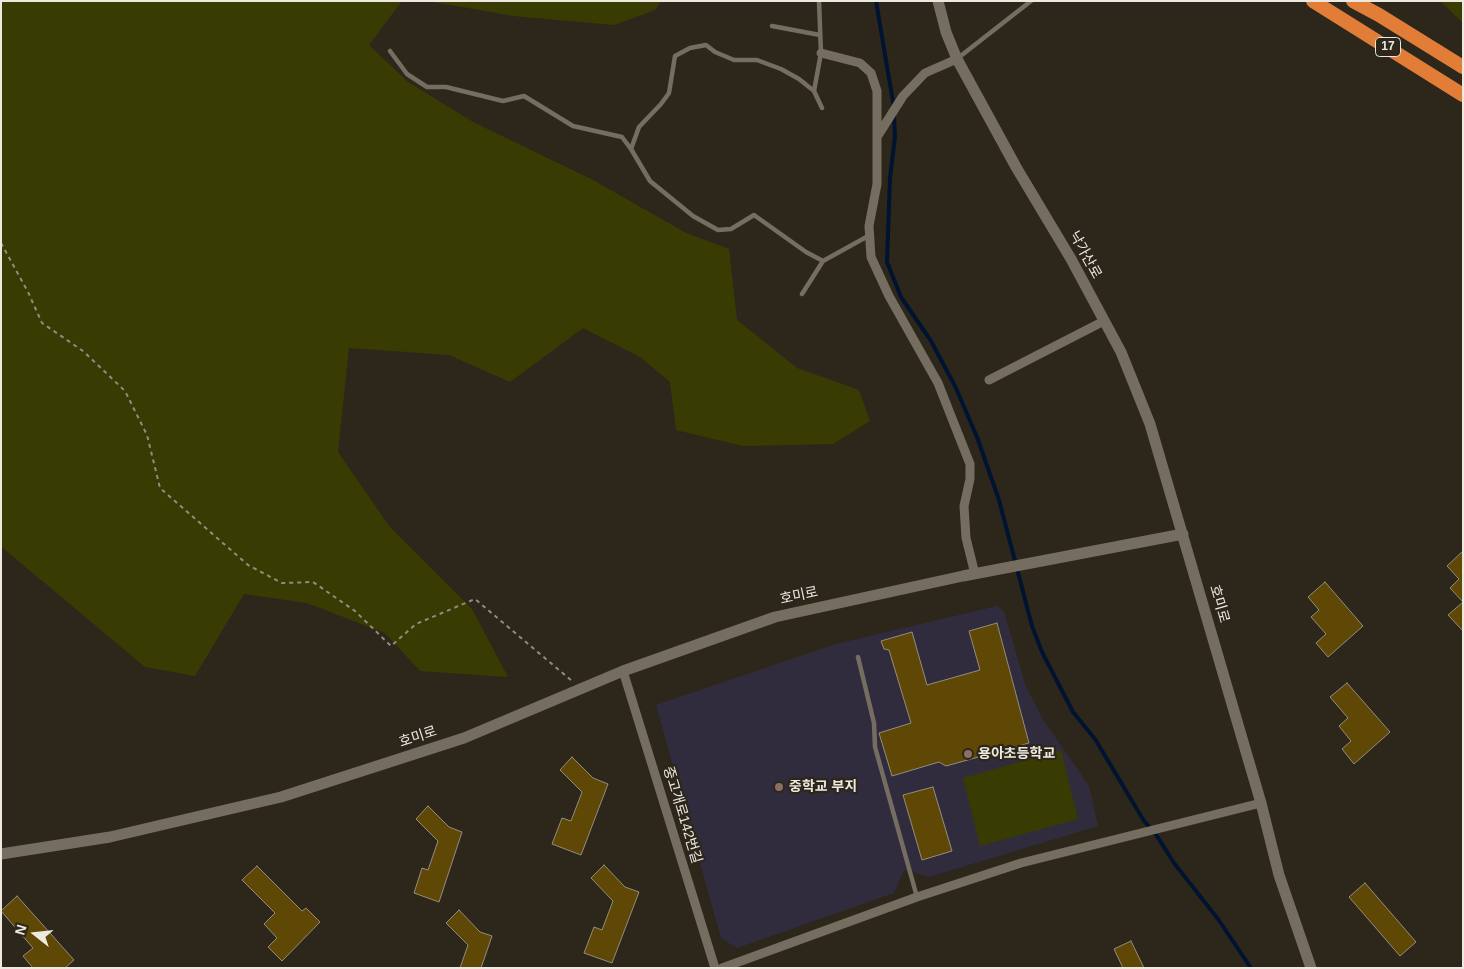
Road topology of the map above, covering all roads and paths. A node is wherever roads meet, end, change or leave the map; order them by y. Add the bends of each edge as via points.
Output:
1 (819, 1) edge
2 (938, 1) edge
3 (1031, 1) edge
4 (1313, 1) edge
5 (1353, 1) edge
6 (772, 26) dead end
7 (820, 35) junction
8 (390, 51) dead end
9 (820, 53) junction
10 (957, 59) junction
11 (1463, 67) edge
12 (814, 91) junction
13 (1463, 95) edge
14 (822, 108) dead end
15 (877, 137) junction
16 (631, 149) junction
17 (870, 235) junction
18 (1, 243) edge
19 (823, 261) junction
20 (802, 294) dead end
21 (1104, 321) junction
22 (989, 380) dead end
23 (1183, 534) junction
24 (975, 574) junction
25 (858, 657) dead end
26 (623, 671) junction
27 (581, 689) junction
28 (1261, 804) junction
29 (1, 854) edge
30 (917, 897) junction
31 (715, 968) edge
32 (722, 968) edge
33 (1311, 968) edge

1 - 7 lane
2 - 10 street, 낙가산로
3 - 10 lane
4 - 13 highway, 17
5 - 11 highway, 17
6 - 7 lane
7 - 9 lane
8 - 16 lane via 407,74 427,87 446,87 503,101 524,96 573,126 622,137
9 - 12 lane
9 - 15 street via 860,63 871,73 876,91
10 - 15 street via 925,73 903,96
10 - 21 street, 낙가산로
12 - 14 lane
12 - 16 lane via 781,69 758,60 734,60 706,45 690,48 676,56 669,93 639,127
15 - 17 street via 877,184
16 - 19 lane via 650,181 693,216 718,230 732,229 754,215
17 - 19 lane
17 - 24 street via 870,257 938,383 970,464 964,506 966,538
18 - 27 path via 42,323 83,351 125,392 146,435 160,488 248,565 282,583 312,582 355,611 391,646 416,624 475,598
19 - 20 lane
21 - 22 street
21 - 23 street, 낙가산로 via 1121,352 1150,424
23 - 24 street, 호미로
23 - 28 street, 호미로
24 - 26 street, 호미로 via 775,617
25 - 30 lane via 874,723 876,747
26 - 27 street, 호미로
26 - 31 street, 중고개로142번길
27 - 29 street, 호미로 via 464,738 281,797 110,837
28 - 30 street via 1021,864
28 - 33 street, 호미로 via 1279,874
30 - 32 street

